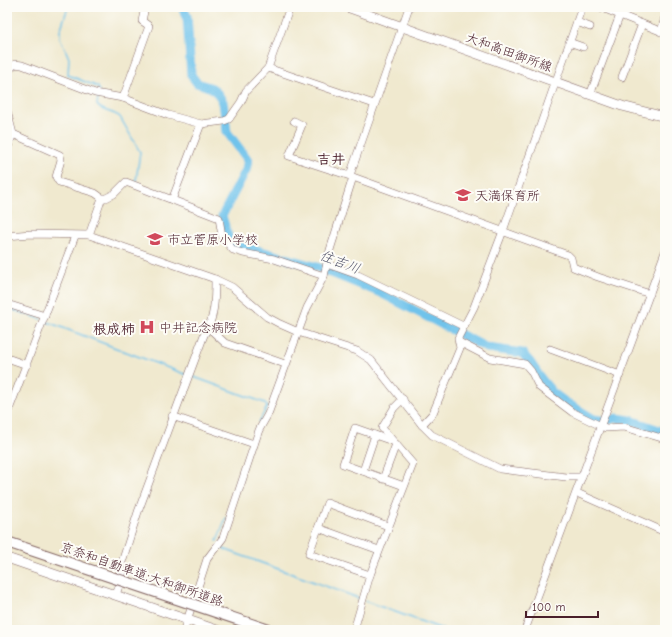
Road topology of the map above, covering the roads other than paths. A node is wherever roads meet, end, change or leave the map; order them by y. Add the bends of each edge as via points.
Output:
1 (145, 7) edge
2 (290, 7) edge
3 (347, 7) edge
4 (409, 7) edge
5 (582, 7) edge
6 (600, 7) edge
7 (620, 15) junction
8 (665, 17) edge
9 (577, 22) junction
10 (642, 24) junction
11 (402, 27) junction
12 (590, 27) dead end
13 (663, 33) edge
14 (569, 42) junction
15 (583, 47) dead end
16 (268, 68) junction
17 (7, 72) edge
18 (622, 77) dead end
19 (555, 82) junction
20 (590, 94) junction
21 (123, 98) junction
22 (374, 104) junction
23 (7, 111) edge
24 (665, 117) edge
25 (294, 121) dead end
26 (201, 124) junction
27 (13, 134) junction
28 (7, 149) edge
29 (351, 176) junction
30 (102, 198) junction
31 (172, 200) junction
32 (503, 231) junction
33 (7, 236) edge
34 (75, 236) junction
35 (89, 236) junction
36 (665, 252) edge
37 (327, 264) junction
38 (324, 276) junction
39 (215, 279) junction
40 (650, 294) junction
41 (7, 304) edge
42 (44, 319) junction
43 (462, 326) junction
44 (209, 328) junction
45 (298, 332) junction
46 (459, 342) junction
47 (550, 349) dead end
48 (7, 358) edge
49 (285, 364) junction
50 (27, 365) junction
51 (620, 374) junction
52 (403, 399) junction
53 (7, 415) edge
54 (172, 416) junction
55 (422, 425) junction
56 (601, 426) junction
57 (376, 435) junction
58 (665, 439) edge
59 (395, 443) junction
60 (252, 444) junction
61 (363, 471) junction
62 (582, 477) junction
63 (383, 479) junction
64 (404, 486) junction
65 (577, 493) junction
66 (388, 526) junction
67 (318, 528) junction
68 (665, 532) edge
69 (7, 542) edge
70 (379, 550) junction
71 (7, 558) edge
72 (370, 576) junction
73 (116, 595) junction
74 (186, 620) junction
75 (184, 630) edge
76 (217, 630) edge
77 (269, 630) edge
78 (354, 630) edge
79 (525, 630) edge

1 - 21 street via 142,21 149,26
2 - 16 street
3 - 11 main road, 大和高田御所線
4 - 11 street
5 - 9 street
6 - 7 street
7 - 10 street
7 - 20 street
8 - 13 street
9 - 12 street
9 - 14 street
10 - 13 street
10 - 18 street
11 - 19 main road, 大和高田御所線
11 - 22 street
14 - 15 street
14 - 19 street
16 - 22 street
16 - 26 street via 246,91 229,118
17 - 21 street via 15,64 22,65 95,93
19 - 20 main road, 大和高田御所線
19 - 32 street
20 - 24 main road, 大和高田御所線
21 - 26 street
22 - 29 street
23 - 27 street
25 - 29 street via 302,124 289,156
26 - 31 street
27 - 28 street
27 - 30 street via 60,155 56,177 59,182 96,193
29 - 32 street
29 - 37 street
30 - 31 street via 114,194 126,182
30 - 35 street
31 - 38 street via 219,218 222,236 233,250 274,259
32 - 40 street via 568,255 573,266 585,272
32 - 43 street via 474,307
33 - 34 street
34 - 35 street
34 - 42 street
35 - 39 street
36 - 40 street
37 - 38 street
37 - 43 street via 358,276
38 - 45 street
39 - 44 street via 216,296
39 - 45 street via 232,287 267,317
40 - 51 street
41 - 42 street
42 - 50 street
43 - 46 street
44 - 49 street via 225,343
44 - 54 street
45 - 49 street
45 - 52 street via 357,351 372,360
46 - 55 street via 460,348 434,413
46 - 56 street via 490,358 525,364 538,387 572,412
47 - 51 street
48 - 50 street
49 - 60 street via 268,414
50 - 53 street
51 - 56 street
52 - 55 street
52 - 59 street via 394,408 382,428
54 - 60 street
54 - 73 street via 122,562 120,571 123,574
55 - 62 street via 432,435 500,469 566,478
56 - 58 street via 624,427
56 - 62 street
57 - 59 street
57 - 61 street
57 - 61 street via 355,428 343,464
59 - 63 street
59 - 64 street via 413,464
60 - 74 street via 223,538 207,559
61 - 63 street
62 - 65 street
63 - 64 street
64 - 66 street
65 - 68 street
65 - 79 street
66 - 67 street via 327,503
66 - 70 street
67 - 70 street
67 - 72 street via 309,554
69 - 77 highway, 京奈和自動車道;大和御所道路, bridge
70 - 72 street
71 - 73 main road
72 - 78 street
73 - 74 main road
74 - 75 street
74 - 76 main road

